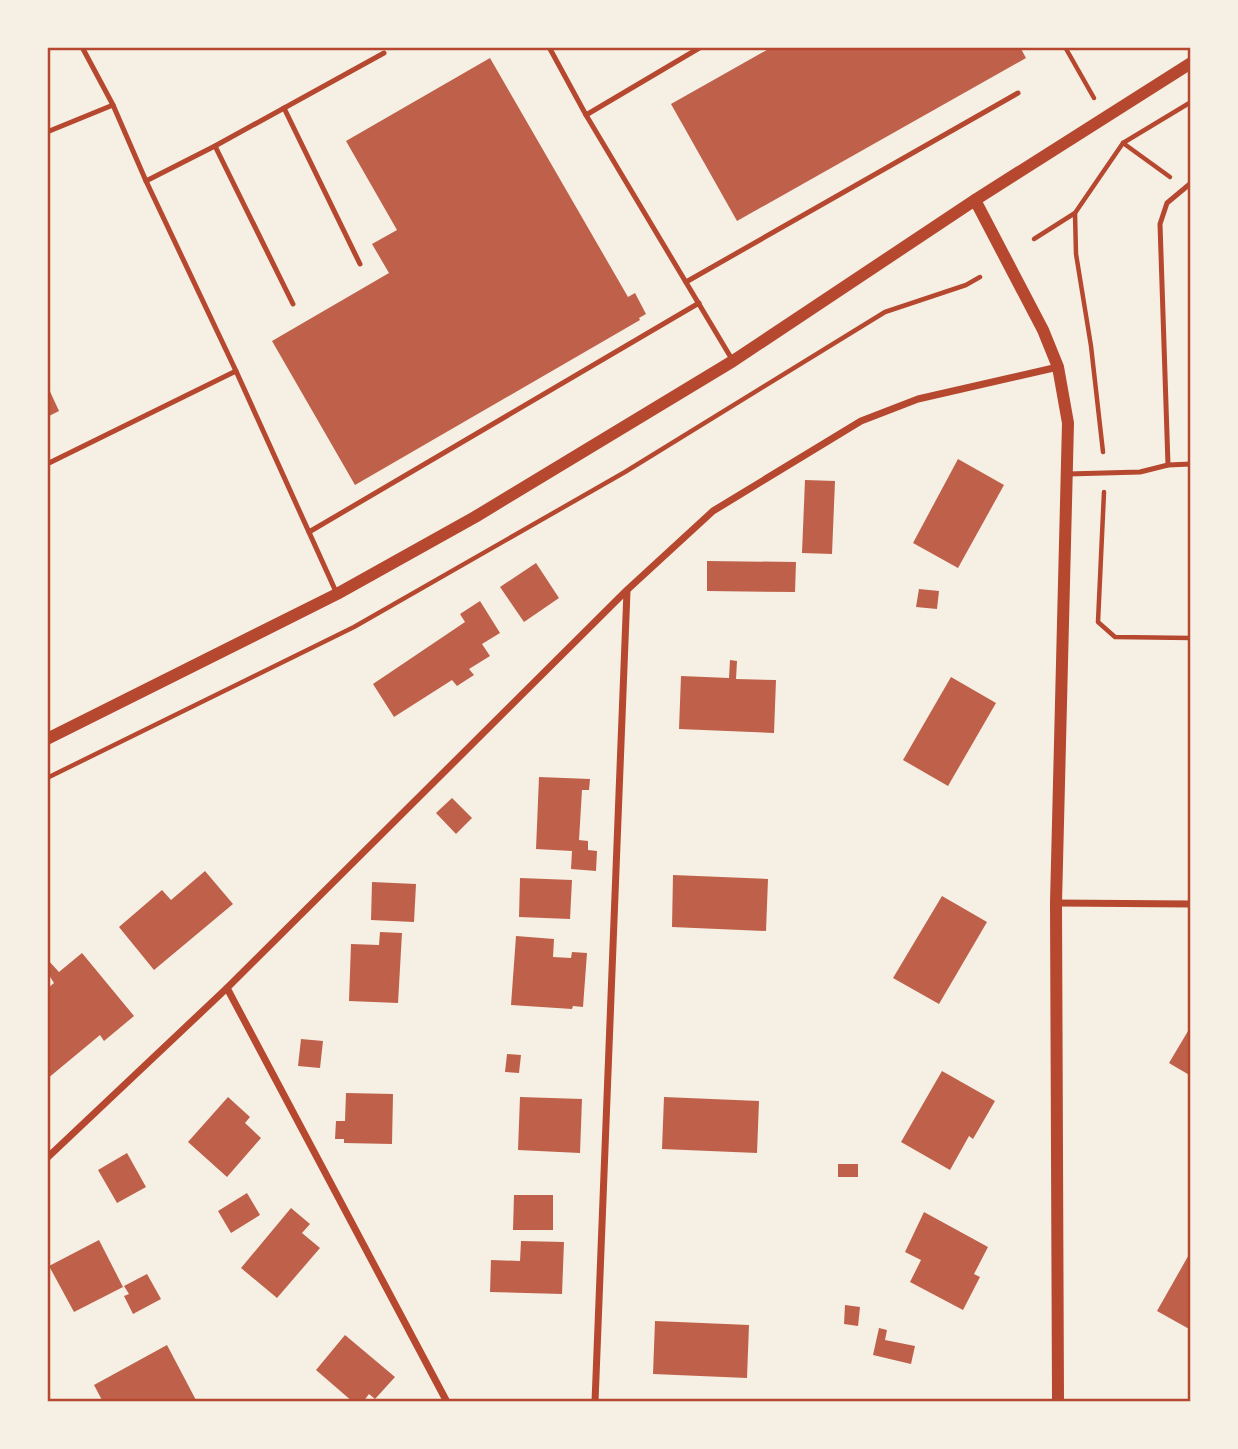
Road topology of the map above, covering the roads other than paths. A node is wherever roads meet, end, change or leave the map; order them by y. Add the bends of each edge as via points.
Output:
1 (82, 47) edge
2 (550, 47) edge
3 (701, 47) edge
4 (384, 53) dead end
5 (1191, 62) edge
6 (1018, 93) dead end
7 (113, 105) junction
8 (284, 108) junction
9 (586, 115) junction
10 (47, 132) edge
11 (215, 146) junction
12 (146, 181) junction
13 (1191, 183) edge
14 (975, 200) junction
15 (360, 264) dead end
16 (686, 282) junction
17 (699, 303) junction
18 (293, 304) dead end
19 (733, 361) junction
20 (1058, 367) junction
21 (236, 371) junction
22 (47, 464) edge
23 (1191, 464) edge
24 (1168, 465) junction
25 (1068, 474) junction
26 (309, 532) junction
27 (627, 590) junction
28 (337, 594) junction
29 (47, 739) edge
30 (1056, 903) junction
31 (1191, 904) edge
32 (227, 988) junction
33 (47, 1158) edge
34 (447, 1402) edge
35 (595, 1402) edge
36 (1058, 1402) edge

1 - 7 lane
2 - 9 lane
3 - 9 lane
4 - 8 lane
5 - 14 street
6 - 16 lane
7 - 10 lane
7 - 12 lane
8 - 11 lane
8 - 15 lane
9 - 16 lane
11 - 12 lane
11 - 18 lane
12 - 21 lane
13 - 24 lane via 1167,203 1160,224
14 - 19 street
14 - 20 street
16 - 17 lane
17 - 19 lane
17 - 26 lane
19 - 28 street via 475,517
20 - 25 street via 1068,423
20 - 27 street via 918,399 861,421 713,512
21 - 22 lane
21 - 26 lane
23 - 24 lane
24 - 25 lane via 1140,472
25 - 30 street
26 - 28 lane
27 - 32 street
27 - 35 street
28 - 29 street
30 - 31 street
30 - 36 street
32 - 33 street
32 - 34 street

